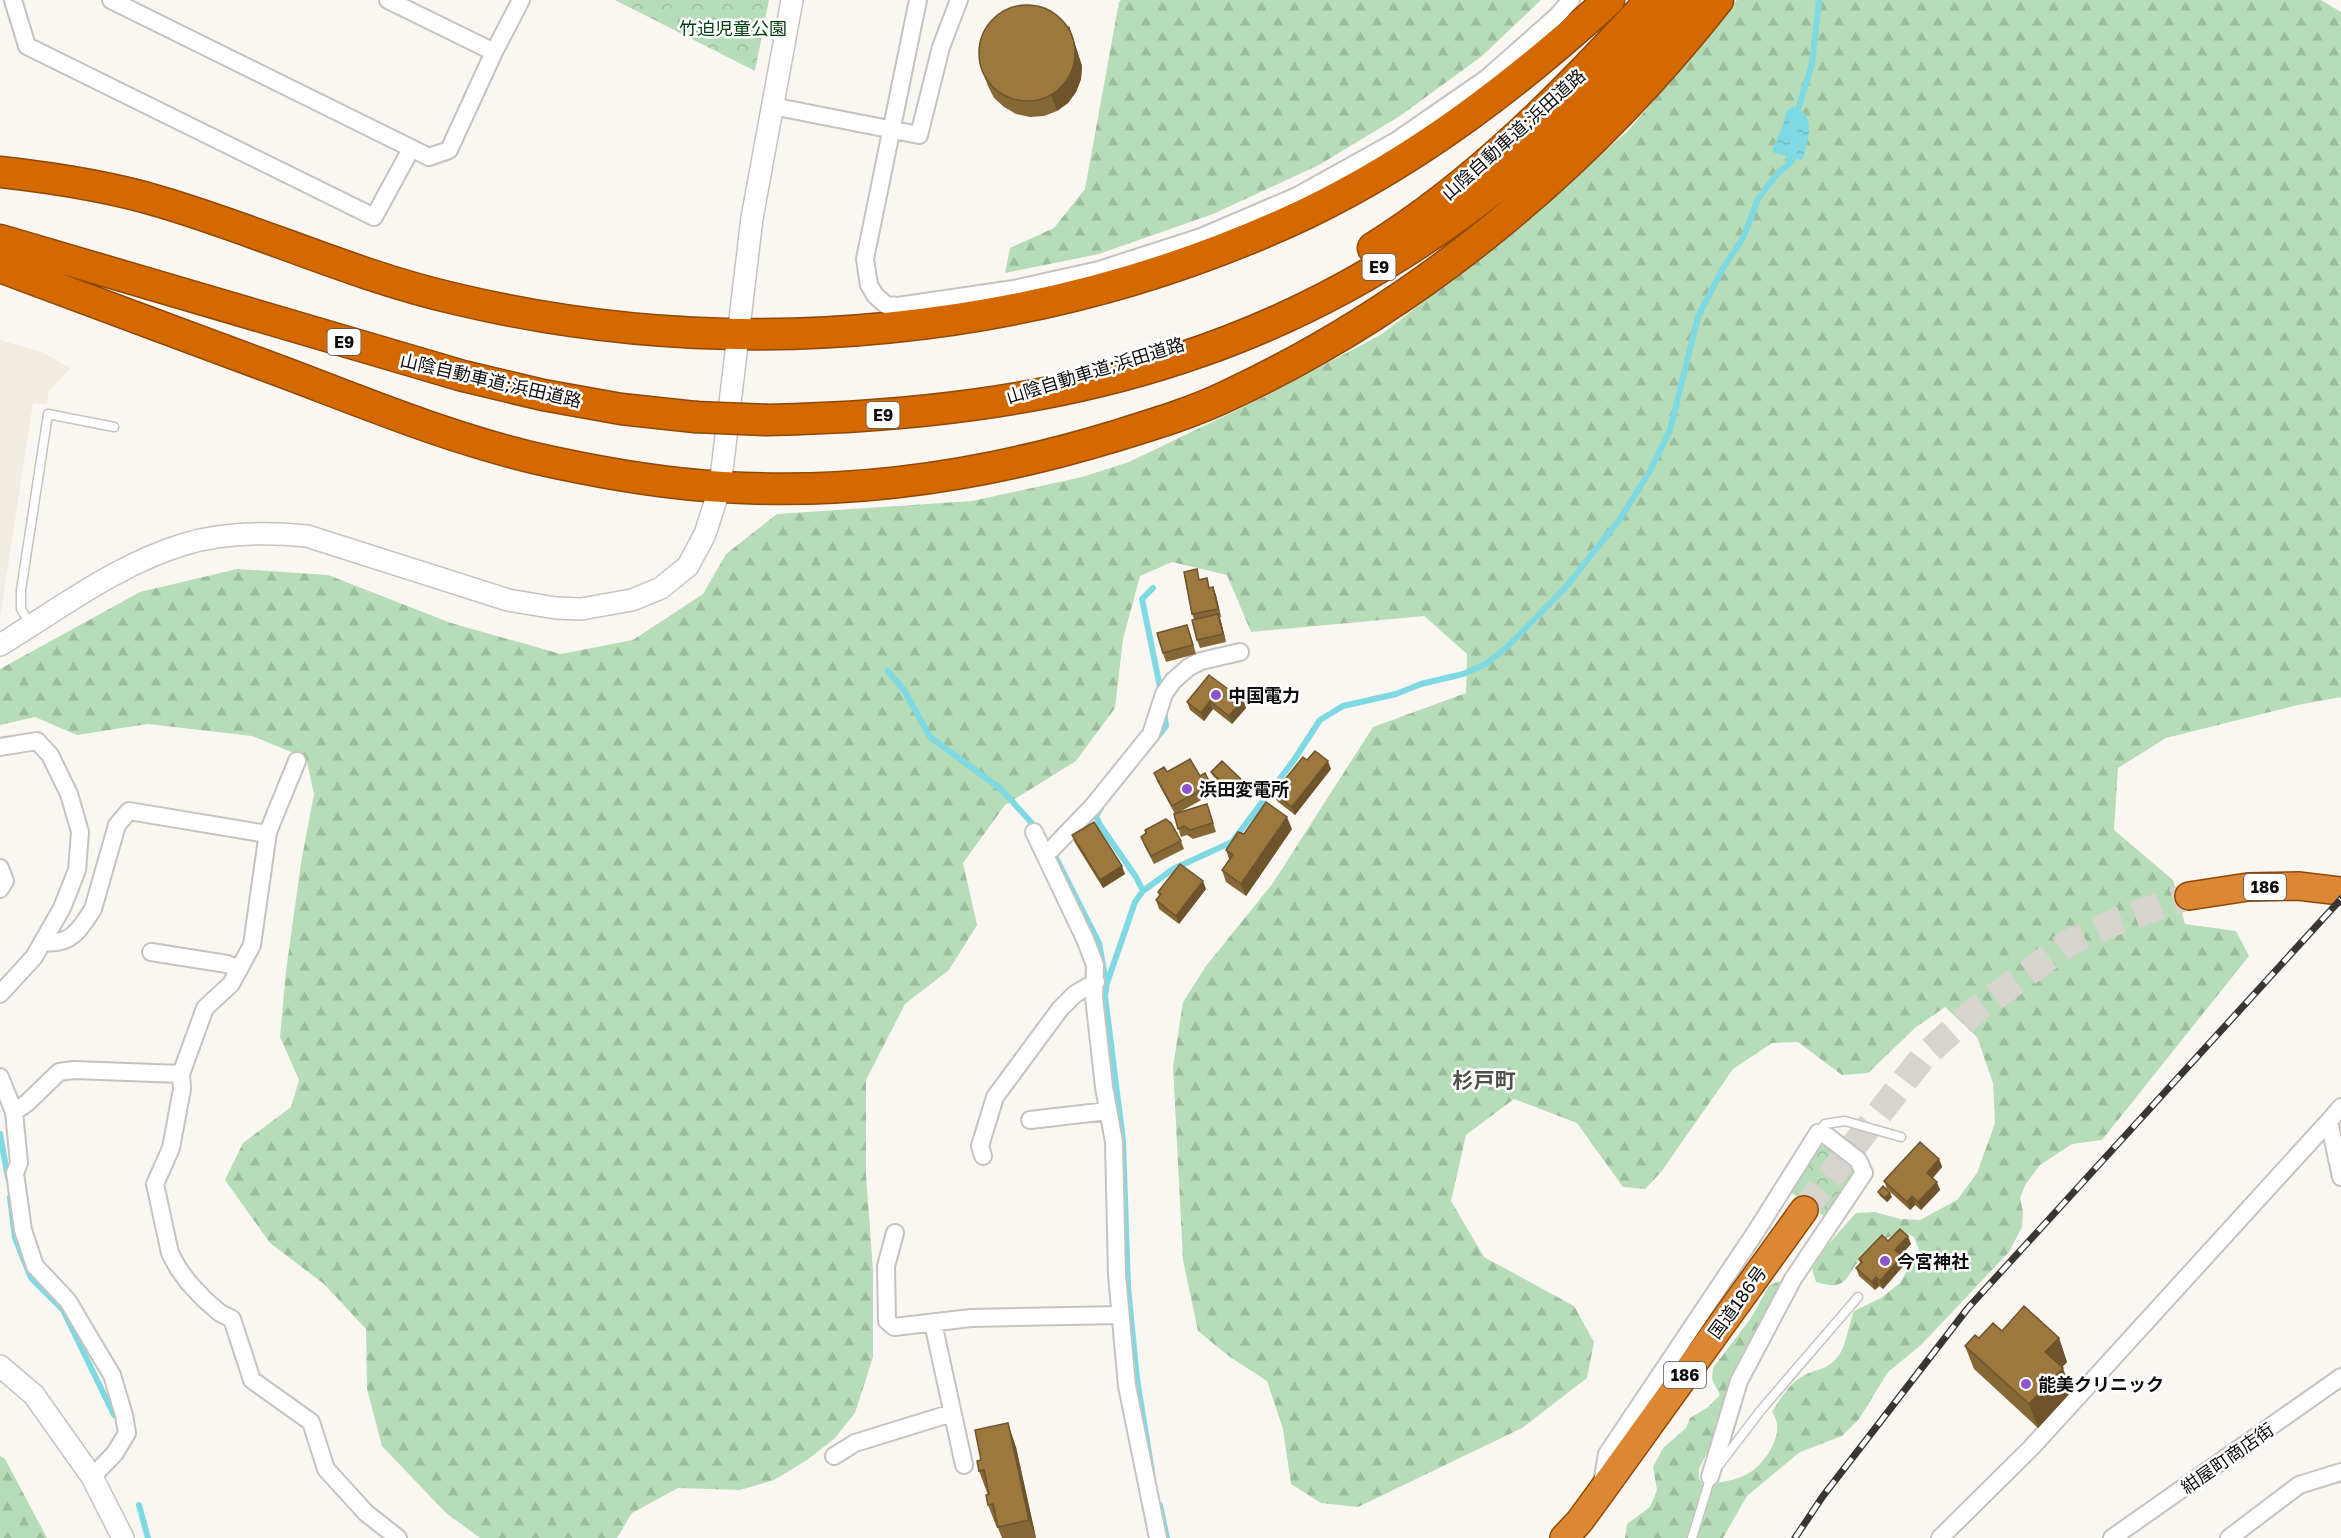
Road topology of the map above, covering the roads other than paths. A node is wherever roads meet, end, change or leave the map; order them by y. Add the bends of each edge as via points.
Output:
1 (13, 0) edge
2 (111, 0) edge
3 (388, 0) edge
4 (521, 0) edge
5 (792, 0) edge
6 (918, 0) edge
7 (959, 0) edge
8 (1571, 0) edge
9 (1609, 0) edge
10 (1651, 0) edge
11 (1683, 0) edge
12 (1718, 0) edge
13 (494, 52) junction
14 (772, 106) junction
15 (890, 131) junction
16 (411, 149) junction
17 (0, 172) edge
18 (0, 240) edge
19 (0, 267) edge
20 (737, 334) junction
21 (997, 400) junction
22 (114, 427) dead end
23 (720, 487) junction
24 (31, 626) junction
25 (0, 645) edge
26 (1240, 652) dead end
27 (0, 747) edge
28 (297, 761) dead end
29 (1034, 832) dead end
30 (267, 834) junction
31 (1046, 855) junction
32 (0, 868) edge
33 (0, 889) edge
34 (2341, 891) edge
35 (2189, 896) tunnel mouth
36 (43, 942) junction
37 (151, 952) dead end
38 (239, 970) junction
39 (1096, 982) junction
40 (0, 994) edge
41 (181, 1074) junction
42 (0, 1077) edge
43 (2341, 1107) edge
44 (14, 1112) junction
45 (1108, 1112) junction
46 (1030, 1120) dead end
47 (2329, 1121) junction
48 (1818, 1133) junction
49 (1901, 1137) dead end
50 (983, 1156) dead end
51 (2339, 1159) edge
52 (2341, 1177) edge
53 (1804, 1210) tunnel mouth
54 (895, 1233) dead end
55 (1858, 1297) dead end
56 (1120, 1315) junction
57 (933, 1323) junction
58 (0, 1366) edge
59 (2341, 1377) edge
60 (952, 1413) junction
61 (834, 1456) dead end
62 (964, 1465) dead end
63 (2341, 1472) edge
64 (92, 1477) junction
65 (1710, 1477) junction
66 (1600, 1492) junction
67 (123, 1538) edge
68 (398, 1538) edge
69 (1158, 1538) edge
70 (1564, 1538) edge
71 (1692, 1538) edge
72 (1940, 1538) edge
73 (2112, 1538) edge
74 (2229, 1538) edge

1 - 16 street via 27,46 374,218
2 - 16 street
3 - 13 street
4 - 13 street
5 - 14 street
6 - 15 street
7 - 15 street via 941,47 919,135
8 - 15 street via 1487,78 1396,141 1297,196 1201,237 1099,270 1014,288 898,306 886,305 875,295 869,285 865,259
9 - 20 highway via 1499,95 1440,135 1377,175 1242,242 1169,269 1020,308 873,330
10 - 21 highway, 山陰自動車道;浜田道路 / E9 via 1568,87 1476,172 1423,214 1335,272 1273,305 1176,347
11 - 21 highway, 山陰自動車道;浜田道路 / E9 via 1543,147 1491,192 1383,265 1278,320 1182,358 1079,386
12 - 23 highway via 1619,112 1499,224 1357,326 1226,397 1077,448 1000,466 845,487
13 - 16 street via 449,150 429,157
14 - 15 street
14 - 20 street
17 - 20 highway via 99,186 161,202 386,280 503,310 618,327
18 - 21 highway, 山陰自動車道;浜田道路 / E9, bridge via 463,376 610,407 768,420 888,415
19 - 23 highway via 397,416 476,441 620,476
20 - 23 street
22 - 24 lane via 48,414 21,590 21,609
23 - 24 street via 705,534 688,566 661,588 623,602 581,609 508,600 308,537 262,532 185,544 127,567
24 - 25 street
26 - 31 street via 1201,661 1173,681 1164,694 1151,734 1093,806
27 - 36 street via 37,741 50,755 69,794 80,832 77,870
28 - 30 street
29 - 31 street
30 - 36 street via 129,812 117,825 93,909 86,920 69,938 56,944
30 - 38 street via 252,945
31 - 39 street via 1085,939 1095,965
32 - 33 street via 5,881
34 - 35 highway, 186 via 2298,886 2248,887
36 - 40 street
37 - 38 street via 227,964
38 - 41 street via 231,984 206,1008
39 - 45 street via 1094,997
39 - 50 street via 1059,1009 995,1096 980,1146
41 - 44 street via 59,1072
41 - 68 street via 171,1148 155,1184 170,1253 189,1283 220,1313 232,1319 252,1380 311,1422 326,1468 366,1513
42 - 44 street
43 - 47 street
44 - 64 street via 21,1219 35,1266 68,1301 102,1357 124,1415 127,1433 116,1453
45 - 46 street
45 - 56 street via 1114,1142
47 - 51 street
47 - 72 street via 2031,1448
48 - 49 lane via 1825,1124 1845,1121
48 - 65 street via 1858,1160 1864,1173 1794,1279 1739,1381
48 - 66 street via 1607,1454
51 - 52 street
53 - 66 highway, 国道186号 / 186
54 - 57 street via 886,1266 887,1321 894,1327
55 - 65 lane via 1761,1410
56 - 57 street via 972,1318
56 - 69 street via 1127,1386
57 - 60 street
58 - 64 street via 34,1395
59 - 73 street, 紺屋町商店街
60 - 61 street via 855,1443
60 - 62 street
63 - 74 street via 2299,1485
64 - 67 street
65 - 71 lane
66 - 70 highway, 国道186号 / 186

